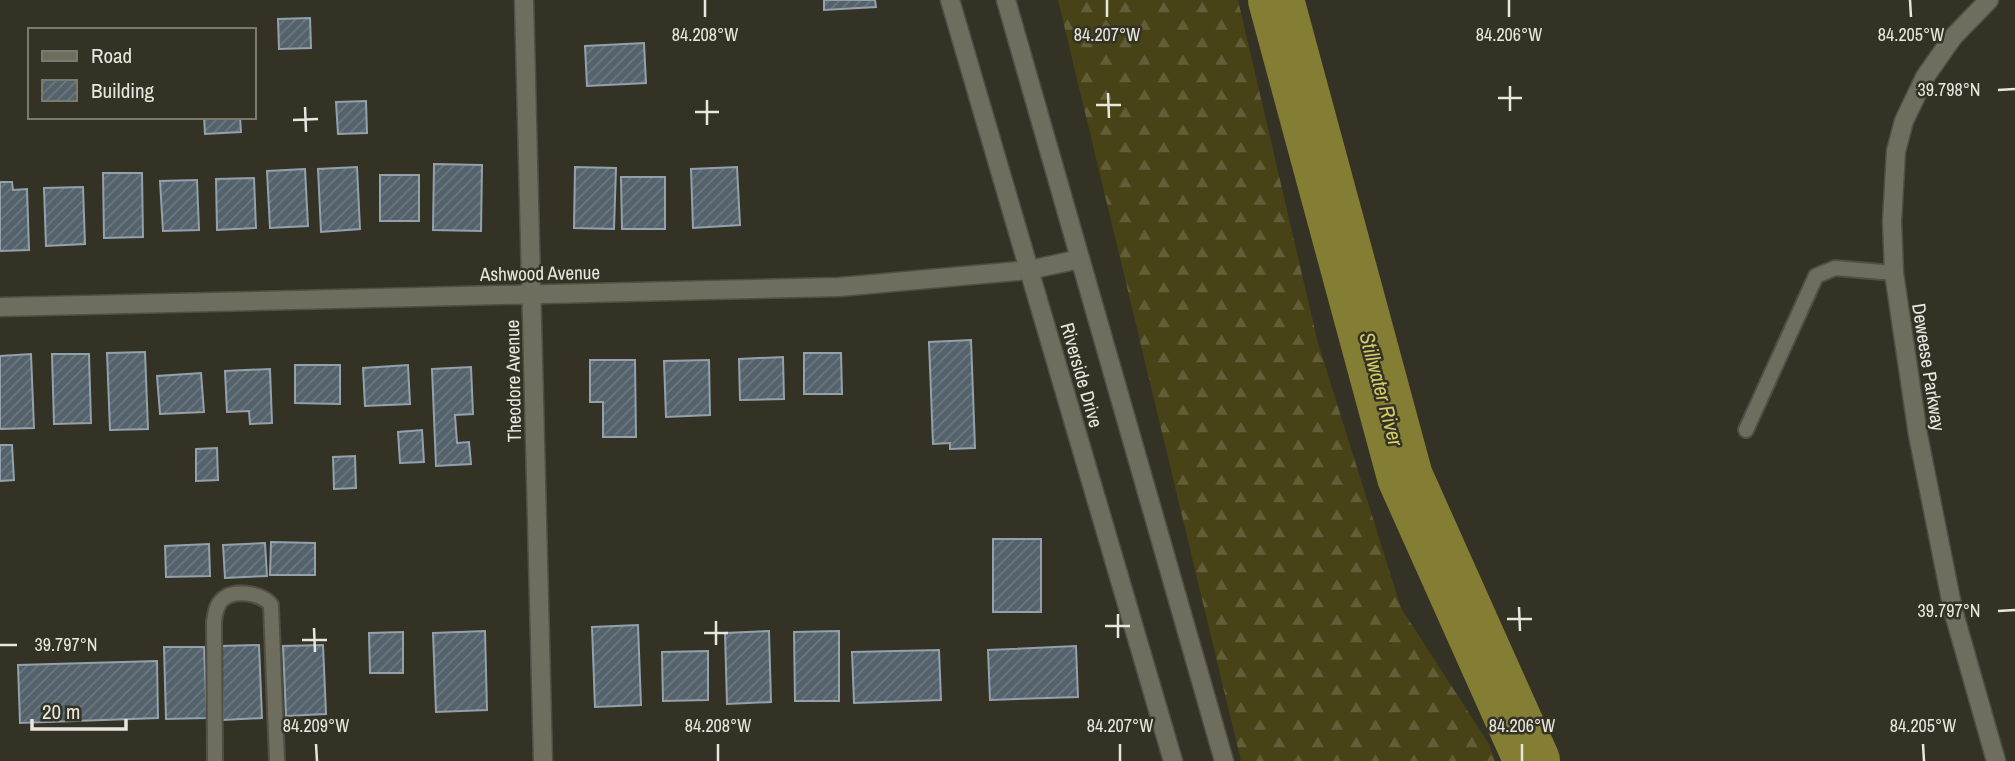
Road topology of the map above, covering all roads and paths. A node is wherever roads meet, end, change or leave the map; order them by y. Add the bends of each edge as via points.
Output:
1 (524, 0) edge
2 (950, 0) edge
3 (1006, 0) edge
4 (1989, 0) edge
5 (1080, 259) junction
6 (1029, 270) junction
7 (1894, 273) junction
8 (531, 294) junction
9 (0, 307) edge
10 (1746, 430) dead end
11 (215, 761) edge
12 (277, 761) edge
13 (543, 761) edge
14 (1172, 761) edge
15 (1224, 761) edge
16 (1996, 761) edge

1 - 8 street, Theodore Avenue
2 - 6 street, Riverside Drive
3 - 5 street, Riverside Drive
4 - 7 street, Deweese Parkway via 1953,37 1925,77 1904,121 1895,165
5 - 6 street, Ashwood Avenue
5 - 15 street, Riverside Drive
6 - 8 street, Ashwood Avenue via 839,287
6 - 14 street, Riverside Drive
7 - 10 lane via 1835,268 1816,276
7 - 16 street, Deweese Parkway via 1918,435 1953,610
8 - 9 street, Ashwood Avenue
8 - 13 street, Theodore Avenue
11 - 12 lane via 216,608 229,595 246,594 260,595 271,605

